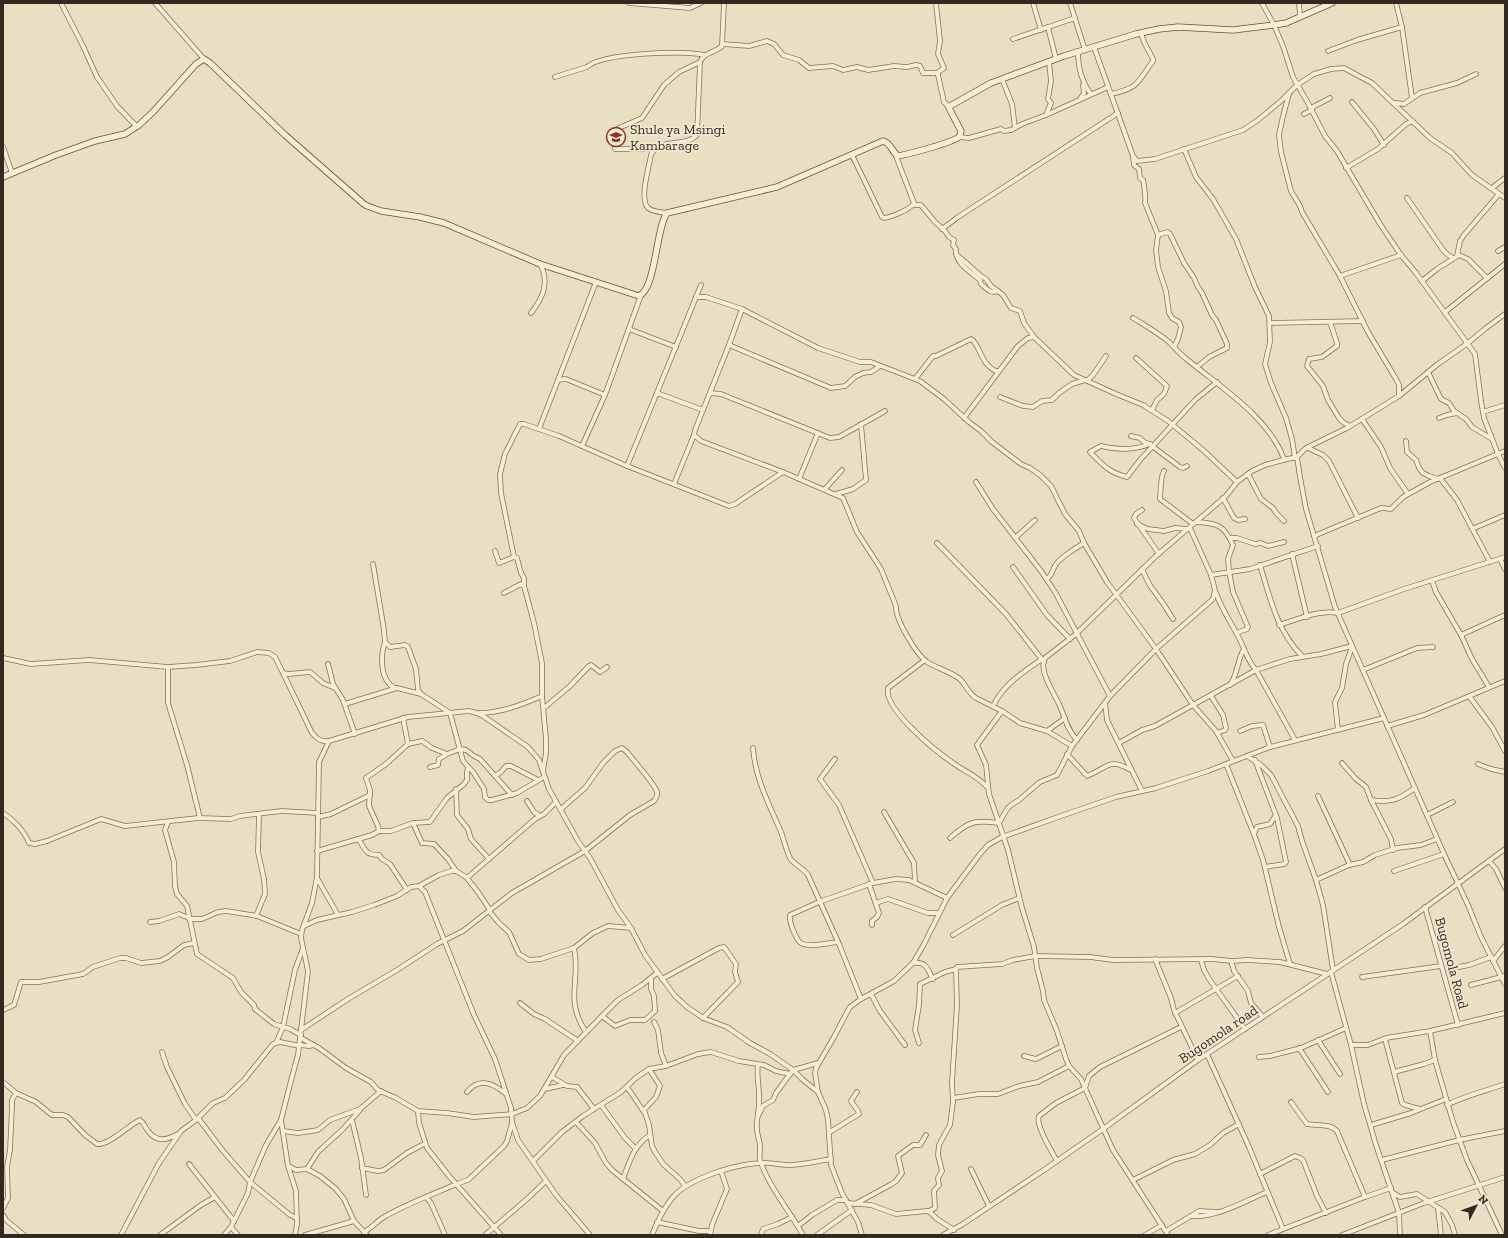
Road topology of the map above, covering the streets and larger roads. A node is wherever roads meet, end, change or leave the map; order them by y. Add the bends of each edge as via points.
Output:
1 (61, 3) edge
2 (155, 3) edge
3 (629, 3) edge
4 (701, 3) edge
5 (724, 3) edge
6 (936, 3) edge
7 (1033, 3) edge
8 (1070, 3) edge
9 (1262, 3) edge
10 (1298, 3) edge
11 (1332, 3) edge
12 (1396, 3) edge
13 (1300, 16) junction
14 (1076, 18) junction
15 (1274, 25) junction
16 (1048, 27) junction
17 (1402, 27) junction
18 (1041, 30) junction
19 (1141, 33) junction
20 (1013, 38) dead end
21 (722, 44) junction
22 (1094, 47) junction
23 (1085, 50) junction
24 (1328, 51) dead end
25 (1078, 52) junction
26 (704, 55) junction
27 (204, 59) junction
28 (1056, 59) junction
29 (700, 62) junction
30 (1049, 62) junction
31 (938, 73) junction
32 (1476, 74) dead end
33 (555, 77) dead end
34 (1002, 79) junction
35 (1083, 83) junction
36 (1298, 85) junction
37 (1108, 87) junction
38 (1091, 94) junction
39 (1111, 94) junction
40 (1290, 94) junction
41 (1330, 98) dead end
42 (1412, 98) junction
43 (1078, 100) junction
44 (1352, 102) dead end
45 (1395, 103) junction
46 (949, 107) junction
47 (1311, 109) junction
48 (1118, 113) junction
49 (1304, 114) dead end
50 (1046, 115) junction
51 (1413, 121) junction
52 (137, 127) junction
53 (1015, 128) junction
54 (959, 137) junction
55 (1384, 145) junction
56 (3, 147) edge
57 (654, 149) junction
58 (1184, 149) junction
59 (852, 155) junction
60 (896, 156) junction
61 (1134, 156) junction
62 (1346, 168) junction
63 (12, 172) junction
64 (3, 177) edge
65 (1505, 178) edge
66 (1492, 188) junction
67 (1499, 194) junction
68 (1407, 198) dead end
69 (1505, 198) edge
70 (913, 205) junction
71 (667, 213) junction
72 (942, 228) junction
73 (1158, 235) junction
74 (1505, 247) edge
75 (1498, 251) dead end
76 (956, 254) junction
77 (1401, 255) junction
78 (1455, 257) junction
79 (540, 264) junction
80 (1505, 264) edge
81 (1340, 276) junction
82 (1487, 278) junction
83 (1422, 281) junction
84 (596, 282) junction
85 (701, 285) dead end
86 (998, 291) junction
87 (641, 295) junction
88 (696, 297) junction
89 (742, 309) junction
90 (1445, 312) junction
91 (531, 313) dead end
92 (1505, 314) edge
93 (1133, 318) dead end
94 (1363, 321) junction
95 (1330, 322) junction
96 (1270, 323) junction
97 (629, 329) junction
98 (1034, 337) junction
99 (1468, 343) junction
100 (729, 346) junction
101 (676, 347) junction
102 (1174, 347) junction
103 (1106, 356) dead end
104 (1136, 358) dead end
105 (880, 366) junction
106 (1197, 368) junction
107 (1000, 371) junction
108 (1428, 372) junction
109 (915, 379) junction
110 (558, 380) junction
111 (1086, 381) junction
112 (1217, 382) junction
113 (657, 393) junction
114 (710, 393) junction
115 (605, 395) junction
116 (1399, 396) junction
117 (1000, 397) dead end
118 (1505, 405) edge
119 (703, 410) junction
120 (1152, 410) junction
121 (885, 411) dead end
122 (1483, 412) junction
123 (1458, 413) junction
124 (964, 418) junction
125 (1439, 418) dead end
126 (1362, 419) junction
127 (861, 424) junction
128 (1173, 424) junction
129 (1350, 426) junction
130 (539, 429) junction
131 (818, 433) junction
132 (694, 435) junction
133 (1131, 436) dead end
134 (1492, 439) junction
135 (1406, 441) dead end
136 (1152, 445) junction
137 (582, 446) junction
138 (1308, 448) junction
139 (1505, 451) edge
140 (1498, 454) junction
141 (1296, 458) junction
142 (1284, 459) junction
143 (627, 466) junction
144 (1187, 466) dead end
145 (1505, 468) edge
146 (842, 470) dead end
147 (1164, 471) dead end
148 (783, 472) junction
149 (1248, 474) junction
150 (1439, 478) junction
151 (799, 479) junction
152 (976, 482) dead end
153 (1237, 482) junction
154 (674, 484) junction
155 (825, 489) junction
156 (836, 494) junction
157 (1408, 494) junction
158 (1223, 498) junction
159 (1142, 510) dead end
160 (1505, 515) edge
161 (1358, 518) junction
162 (1245, 519) dead end
163 (1035, 520) dead end
164 (1284, 521) dead end
165 (1137, 523) junction
166 (1192, 526) junction
167 (1472, 529) junction
168 (1314, 536) junction
169 (1016, 538) junction
170 (1230, 538) junction
171 (1284, 542) dead end
172 (937, 543) dead end
173 (1084, 543) junction
174 (1318, 546) junction
175 (495, 552) dead end
176 (1159, 554) junction
177 (1292, 554) junction
178 (514, 557) junction
179 (1505, 557) edge
180 (1500, 559) junction
181 (1490, 562) junction
182 (373, 564) dead end
183 (1260, 565) junction
184 (1013, 567) dead end
185 (1142, 569) junction
186 (1505, 569) edge
187 (1229, 571) junction
188 (1210, 575) junction
189 (1047, 580) junction
190 (1432, 581) junction
191 (524, 586) junction
192 (1216, 592) junction
193 (504, 594) dead end
194 (1117, 594) junction
195 (1338, 613) junction
196 (1505, 615) edge
197 (1307, 617) junction
198 (1173, 619) dead end
199 (1279, 625) junction
200 (1236, 633) junction
201 (1076, 634) junction
202 (1461, 635) junction
203 (1070, 639) junction
204 (385, 642) junction
205 (1352, 646) junction
206 (1433, 647) dead end
207 (1156, 649) junction
208 (1244, 649) junction
209 (1302, 656) junction
210 (3, 658) edge
211 (925, 660) junction
212 (1042, 660) junction
213 (328, 664) dead end
214 (168, 667) junction
215 (607, 667) dead end
216 (1256, 670) junction
217 (1363, 670) junction
218 (283, 673) junction
219 (1505, 681) edge
220 (1228, 686) junction
221 (1490, 686) junction
222 (335, 688) junction
223 (395, 688) junction
224 (421, 694) junction
225 (542, 696) junction
226 (1110, 696) junction
227 (1211, 696) junction
228 (1469, 696) junction
229 (1105, 702) junction
230 (345, 704) junction
231 (1193, 705) junction
232 (993, 706) junction
233 (544, 708) junction
234 (1002, 711) junction
235 (450, 713) junction
236 (476, 713) junction
237 (402, 718) junction
238 (1065, 718) junction
239 (1384, 718) junction
240 (1387, 726) junction
241 (1338, 730) junction
242 (1047, 731) junction
243 (1240, 731) dead end
244 (1217, 733) junction
245 (355, 734) junction
246 (1076, 740) junction
247 (1295, 740) junction
248 (329, 742) junction
249 (1119, 743) junction
250 (408, 744) junction
251 (1072, 746) junction
252 (1270, 747) junction
253 (753, 748) dead end
254 (460, 749) junction
255 (1505, 751) edge
256 (447, 754) junction
257 (1067, 754) junction
258 (1247, 756) junction
259 (835, 759) dead end
260 (1254, 760) junction
261 (1233, 761) junction
262 (1342, 762) dead end
263 (1226, 764) junction
264 (1478, 764) dead end
265 (430, 767) dead end
266 (468, 767) junction
267 (1132, 770) junction
268 (1505, 772) edge
269 (543, 775) junction
270 (495, 776) junction
271 (538, 780) junction
272 (1415, 788) junction
273 (988, 789) junction
274 (456, 790) junction
275 (1142, 791) junction
276 (370, 795) junction
277 (512, 795) junction
278 (1318, 796) dead end
279 (1371, 800) junction
280 (527, 801) dead end
281 (556, 802) junction
282 (1453, 802) dead end
283 (561, 809) junction
284 (884, 812) dead end
285 (3, 813) edge
286 (259, 814) junction
287 (318, 815) junction
288 (1276, 815) junction
289 (1427, 815) junction
290 (540, 816) junction
291 (200, 818) junction
292 (168, 822) junction
293 (413, 823) junction
294 (999, 823) junction
295 (379, 831) junction
296 (1254, 834) junction
297 (1002, 837) junction
298 (950, 838) dead end
299 (358, 839) junction
300 (1437, 839) junction
301 (1505, 849) edge
302 (585, 850) junction
303 (1393, 850) junction
304 (317, 851) junction
305 (1444, 854) junction
306 (489, 859) junction
307 (1488, 861) junction
308 (1350, 865) junction
309 (1265, 867) junction
310 (1394, 870) dead end
311 (456, 871) junction
312 (317, 877) junction
313 (466, 877) junction
314 (1316, 880) junction
315 (915, 882) junction
316 (871, 884) junction
317 (1458, 884) junction
318 (419, 886) junction
319 (1505, 888) edge
320 (407, 890) junction
321 (947, 898) junction
322 (1019, 898) junction
323 (819, 902) junction
324 (876, 903) junction
325 (1425, 907) junction
326 (489, 911) junction
327 (939, 913) junction
328 (338, 915) junction
329 (256, 916) junction
330 (189, 919) junction
331 (150, 922) dead end
332 (872, 925) dead end
333 (304, 926) junction
334 (631, 928) junction
335 (302, 934) junction
336 (953, 935) dead end
337 (444, 940) junction
338 (838, 942) junction
339 (194, 943) junction
340 (1505, 946) edge
341 (303, 947) junction
342 (574, 948) junction
343 (1035, 956) junction
344 (1155, 959) junction
345 (1492, 959) junction
346 (1202, 960) junction
347 (1231, 961) junction
348 (913, 963) junction
349 (1290, 964) junction
350 (1441, 966) junction
351 (1459, 966) dead end
352 (956, 969) junction
353 (1330, 972) junction
354 (657, 973) junction
355 (1238, 976) junction
356 (1503, 976) edge
357 (1362, 977) dead end
358 (651, 978) junction
359 (662, 979) junction
360 (933, 979) junction
361 (1505, 984) edge
362 (1471, 985) dead end
363 (1217, 990) junction
364 (871, 994) junction
365 (861, 999) junction
366 (520, 1003) dead end
367 (3, 1010) edge
368 (1175, 1013) junction
369 (1505, 1013) edge
370 (602, 1016) junction
371 (1263, 1017) junction
372 (703, 1018) junction
373 (654, 1022) dead end
374 (1458, 1025) junction
375 (283, 1027) junction
376 (1181, 1027) junction
377 (1245, 1028) junction
378 (1346, 1028) junction
379 (1430, 1031) junction
380 (586, 1032) junction
381 (301, 1034) junction
382 (1385, 1039) junction
383 (1318, 1040) junction
384 (578, 1041) junction
385 (276, 1043) junction
386 (919, 1043) dead end
387 (300, 1045) junction
388 (314, 1045) junction
389 (905, 1045) dead end
390 (1351, 1045) junction
391 (1062, 1046) junction
392 (1299, 1048) junction
393 (162, 1052) dead end
394 (1206, 1054) junction
395 (1024, 1056) dead end
396 (1259, 1057) dead end
397 (1198, 1060) junction
398 (1435, 1060) junction
399 (818, 1063) junction
400 (758, 1065) junction
401 (666, 1066) junction
402 (1069, 1066) junction
403 (650, 1069) junction
404 (793, 1070) junction
405 (1394, 1072) junction
406 (790, 1074) junction
407 (1340, 1074) dead end
408 (552, 1077) junction
409 (3, 1082) edge
410 (1505, 1084) edge
411 (563, 1085) junction
412 (627, 1087) junction
413 (1085, 1088) junction
414 (545, 1089) junction
415 (381, 1091) junction
416 (467, 1092) dead end
417 (818, 1092) junction
418 (857, 1092) dead end
419 (1328, 1092) dead end
420 (16, 1093) junction
421 (506, 1093) junction
422 (953, 1098) junction
423 (1446, 1100) junction
424 (1291, 1102) dead end
425 (602, 1105) junction
426 (1448, 1105) junction
427 (360, 1109) junction
428 (594, 1109) junction
429 (1420, 1109) junction
430 (418, 1111) junction
431 (644, 1112) junction
432 (512, 1114) junction
433 (757, 1118) junction
434 (197, 1119) junction
435 (281, 1120) junction
436 (352, 1120) junction
437 (512, 1122) junction
438 (576, 1122) junction
439 (1239, 1124) junction
440 (1371, 1125) junction
441 (1103, 1129) junction
442 (1505, 1131) edge
443 (283, 1132) junction
444 (830, 1132) junction
445 (178, 1134) junction
446 (650, 1135) junction
447 (926, 1135) dead end
448 (1459, 1140) junction
449 (424, 1144) junction
450 (636, 1149) junction
451 (831, 1159) junction
452 (534, 1160) junction
453 (1382, 1160) junction
454 (1057, 1161) junction
455 (762, 1162) junction
456 (189, 1164) dead end
457 (288, 1166) junction
458 (362, 1168) junction
459 (307, 1169) junction
460 (971, 1169) dead end
461 (721, 1171) junction
462 (1260, 1174) junction
463 (1505, 1177) edge
464 (623, 1179) junction
465 (546, 1180) junction
466 (1133, 1180) junction
467 (250, 1182) junction
468 (456, 1184) junction
469 (685, 1186) junction
470 (1479, 1186) junction
471 (1392, 1190) junction
472 (1267, 1192) junction
473 (366, 1195) dead end
474 (215, 1197) junction
475 (426, 1197) junction
476 (1365, 1197) junction
477 (847, 1202) junction
478 (1429, 1202) junction
479 (855, 1204) junction
480 (989, 1206) junction
481 (3, 1208) edge
482 (1438, 1208) junction
483 (852, 1210) junction
484 (663, 1211) junction
485 (929, 1212) junction
486 (1326, 1213) junction
487 (1399, 1213) junction
488 (3, 1215) edge
489 (792, 1217) junction
490 (297, 1218) junction
491 (234, 1221) junction
492 (354, 1221) junction
493 (657, 1222) junction
494 (1162, 1225) junction
495 (798, 1226) junction
496 (231, 1227) junction
497 (494, 1227) junction
498 (324, 1230) junction
499 (954, 1230) junction
500 (1281, 1230) junction
501 (1355, 1230) junction
502 (1166, 1231) junction
503 (366, 1233) edge
504 (710, 1233) edge
505 (653, 1234) edge
506 (948, 1234) edge
507 (1502, 1234) edge
508 (24, 1235) edge
509 (121, 1235) edge
510 (160, 1235) edge
511 (224, 1235) edge
512 (238, 1235) edge
513 (296, 1235) edge
514 (302, 1235) edge
515 (305, 1235) edge
516 (327, 1235) edge
517 (445, 1235) edge
518 (485, 1235) edge
519 (501, 1235) edge
520 (590, 1235) edge
521 (761, 1235) edge
522 (803, 1235) edge
523 (817, 1235) edge
524 (862, 1235) edge
525 (943, 1235) edge
526 (1145, 1235) edge
527 (1168, 1235) edge
528 (1268, 1235) edge
529 (1282, 1235) edge
530 (1342, 1235) edge
531 (1357, 1235) edge
532 (1400, 1235) edge
533 (1441, 1235) edge
534 (1455, 1235) edge

1 - 52 street via 99,81 116,106
2 - 27 street
3 - 4 street via 690,8
5 - 21 street
6 - 31 street via 940,41 938,54 944,68
7 - 18 street
8 - 14 street
9 - 15 street
10 - 13 street
11 - 13 street
12 - 17 street
13 - 15 street via 1286,23
14 - 16 street
14 - 23 street
15 - 19 street via 1233,30 1178,27
15 - 36 street
16 - 18 street
16 - 28 street
17 - 24 street
17 - 42 street
18 - 20 street
19 - 22 street
19 - 39 street via 1153,61 1137,84 1127,90
21 - 26 street via 717,50
21 - 31 street via 751,46 767,41 774,44 783,55 799,60 809,68 833,66 843,70 857,67 874,70 916,65 920,66 923,73
22 - 23 street
22 - 37 street
23 - 25 street
25 - 28 street
25 - 35 street
26 - 29 street
26 - 33 street via 688,52 606,58
27 - 52 street via 196,64
27 - 79 street via 365,205 444,223
28 - 30 street
29 - 57 street via 697,135
29 - 57 street via 679,72 664,85 642,118 614,132 615,148
30 - 34 street
30 - 50 street via 1052,81 1048,99 1051,103
31 - 46 street via 941,93
32 - 42 street via 1457,83 1425,90
34 - 46 street via 978,89
34 - 53 street via 1012,104
35 - 38 street
35 - 43 street via 1084,93
36 - 40 street
36 - 45 street via 1321,71 1344,68 1372,83
36 - 47 street
37 - 38 street
37 - 39 street
38 - 43 street
39 - 48 street
40 - 58 street via 1251,126
40 - 81 street via 1279,133 1288,180 1302,212
41 - 47 street
42 - 45 street via 1404,104
43 - 50 street
44 - 55 street
45 - 51 street
46 - 54 street via 961,131
47 - 49 street
47 - 62 street
48 - 61 street
48 - 72 street
50 - 53 street
51 - 55 street via 1406,124
51 - 66 street via 1434,141 1452,153 1472,175
52 - 63 street via 122,136 95,141
53 - 54 street via 969,138
54 - 60 street
55 - 62 street
56 - 63 street
57 - 71 street via 644,199 648,208
58 - 61 street via 1142,161 1137,161
58 - 96 street via 1196,177 1236,239 1269,315
59 - 60 street via 883,141
59 - 70 street via 882,217 888,217
59 - 71 street via 777,187
60 - 70 street
61 - 73 street via 1134,165 1139,169 1140,178 1144,182 1146,203
62 - 77 street
63 - 64 street
65 - 66 street
66 - 67 street
67 - 69 street
67 - 78 street via 1464,235
68 - 78 street via 1443,250
70 - 72 street via 921,204
71 - 87 street via 650,277
72 - 76 street via 955,241 953,245
73 - 102 street via 1158,268 1166,291 1168,309 1172,318 1178,321 1181,327
73 - 106 street via 1167,232 1170,234 1227,344 1227,348 1209,357
74 - 75 street
76 - 86 street
76 - 86 street via 958,261 980,280 981,284 991,292
77 - 81 street
77 - 83 street
78 - 82 street via 1463,256 1468,259
78 - 83 street
79 - 84 street
79 - 91 street via 546,280 538,304
80 - 82 street
81 - 94 street
82 - 90 street
83 - 90 street
84 - 87 street
84 - 110 street
85 - 88 street
86 - 98 street via 1011,308 1020,311 1024,323
87 - 97 street
88 - 89 street via 706,297
88 - 101 street
89 - 100 street
89 - 105 street via 818,348 844,358
90 - 99 street
92 - 99 street
93 - 102 street
94 - 95 street
94 - 116 street via 1397,381
95 - 96 street
95 - 129 street via 1337,346 1322,357 1309,359 1307,366 1323,386 1339,418
96 - 141 street via 1270,342 1265,364 1286,418
97 - 101 street
97 - 115 street
98 - 107 street via 1025,340
98 - 111 street via 1074,374
99 - 108 street
99 - 122 street via 1477,360
100 - 105 street via 831,388 846,386 855,377
100 - 114 street
101 - 113 street
102 - 106 street
103 - 111 street
104 - 120 street via 1167,386
105 - 109 street
106 - 112 street
107 - 109 street via 989,366 981,357 976,342 971,338 933,357
107 - 124 street
108 - 116 street
108 - 123 street via 1441,398
109 - 124 street via 941,396
110 - 115 street via 566,379
110 - 130 street
111 - 117 street via 1072,384 1052,400 1032,407
111 - 120 street
112 - 128 street via 1196,399
112 - 142 street via 1263,426 1279,447
113 - 119 street
113 - 143 street
114 - 119 street
114 - 131 street via 721,394
115 - 137 street
116 - 126 street
118 - 122 street
119 - 132 street
120 - 128 street
121 - 127 street
122 - 134 street
123 - 125 street
123 - 134 street via 1472,427
124 - 173 street via 1050,485
126 - 129 street
126 - 157 street
127 - 131 street via 839,437 830,438
127 - 156 street via 866,480 853,489
128 - 136 street
128 - 153 street
129 - 138 street
130 - 137 street
130 - 178 street via 519,425 500,468 501,493
131 - 151 street
132 - 148 street via 701,441
132 - 154 street
133 - 136 street
134 - 140 street
135 - 150 street via 1408,452 1416,460 1420,470 1425,475
136 - 136 street via 1127,477 1106,468 1090,452 1101,446 1114,449
136 - 144 street via 1180,467
137 - 143 street
138 - 141 street
138 - 161 street via 1324,455 1329,461
139 - 140 street
140 - 145 street
140 - 150 street
141 - 142 street
141 - 168 street
142 - 149 street
143 - 154 street
146 - 155 street
147 - 166 street via 1160,499
148 - 151 street
148 - 154 street via 731,506
149 - 153 street
149 - 164 street via 1261,498
150 - 157 street
150 - 167 street via 1456,500
151 - 155 street
152 - 169 street
153 - 158 street
155 - 156 street
156 - 211 street via 844,500 857,532 881,569 901,623 914,647
157 - 161 street via 1392,508 1381,508
158 - 162 street via 1234,518
158 - 166 street
159 - 165 street via 1134,516
160 - 167 street
161 - 168 street
163 - 169 street
165 - 166 street via 1148,529 1164,531
165 - 176 street
166 - 170 street via 1210,522 1218,525
166 - 176 street
166 - 188 street
167 - 181 street
168 - 174 street
169 - 189 street
170 - 171 street via 1270,546
170 - 187 street via 1232,545 1228,559
172 - 212 street via 1006,614
173 - 189 street via 1055,565 1053,574
173 - 194 street
174 - 177 street
174 - 195 street
175 - 178 street via 499,563
176 - 185 street
177 - 183 street
177 - 197 street
178 - 191 street via 518,559
179 - 180 street
180 - 181 street
180 - 186 street
181 - 190 street
182 - 204 street
183 - 187 street
183 - 199 street
184 - 203 street via 1047,615
185 - 194 street
185 - 198 street
187 - 188 street
187 - 200 street via 1233,592 1248,627
188 - 192 street
189 - 201 street via 1072,622
190 - 195 street
190 - 202 street
191 - 193 street via 519,585
191 - 225 street via 542,663
192 - 200 street via 1222,610
192 - 207 street via 1208,604
194 - 201 street
194 - 207 street
195 - 197 street via 1329,612
195 - 205 street
196 - 202 street
197 - 199 street
199 - 209 street
200 - 208 street
201 - 203 street
201 - 226 street
202 - 221 street via 1472,659
203 - 212 street
204 - 223 street via 382,655 385,676 388,684
204 - 224 street via 390,648 403,645 408,647
205 - 209 street
205 - 217 street
205 - 241 street via 1342,688 1335,703
206 - 217 street via 1417,648
207 - 226 street
207 - 231 street
208 - 216 street
208 - 220 street via 1235,677
209 - 216 street
210 - 214 street via 31,664 89,660
211 - 232 street via 958,678 973,696
211 - 273 street via 888,688 890,702 929,744 981,780
212 - 232 street via 1018,676 1001,692
212 - 238 street via 1044,672
213 - 222 street
214 - 218 street via 230,661 265,652 272,654
214 - 291 street via 168,703
215 - 233 street via 600,672 590,665
216 - 220 street
216 - 247 street
217 - 239 street
218 - 222 street via 310,672 323,683
218 - 248 street via 312,733 320,741
219 - 221 street
220 - 227 street
221 - 228 street
222 - 230 street
223 - 224 street
223 - 230 street
224 - 235 street
225 - 233 street
225 - 236 street via 506,710
226 - 229 street
227 - 231 street
227 - 244 street via 1223,715 1226,728
228 - 240 street via 1424,715
228 - 255 street via 1492,727
229 - 246 street
229 - 249 street via 1106,718
230 - 245 street
231 - 244 street
231 - 249 street
232 - 234 street
233 - 269 street via 546,745
234 - 242 street via 1020,723
234 - 273 street via 978,744 986,765
235 - 236 street
235 - 237 street
235 - 254 street
236 - 269 street via 535,753
237 - 245 street
237 - 250 street
238 - 242 street
238 - 246 street
239 - 240 street
239 - 241 street
240 - 272 street
241 - 247 street
242 - 251 street
243 - 252 street via 1263,725
244 - 261 street
245 - 248 street
246 - 251 street
247 - 252 street
248 - 287 street via 319,762
249 - 267 street
250 - 256 street via 422,741
250 - 276 street via 366,778
251 - 257 street
252 - 258 street
253 - 323 street via 759,780 790,858 805,871
254 - 256 street
254 - 266 street via 463,761
254 - 270 street via 480,758
256 - 265 street via 439,759 438,765
257 - 267 street via 1087,776 1117,763
257 - 294 street via 1059,774 1042,781 1011,805
258 - 260 street
258 - 261 street
259 - 316 street via 820,780 838,805
260 - 288 street
260 - 314 street via 1271,775 1296,822
261 - 263 street
262 - 279 street via 1355,778 1366,786
263 - 275 street
263 - 296 street
264 - 268 street
266 - 274 street via 468,780
266 - 277 street via 484,790 486,799
267 - 275 street
269 - 271 street
269 - 281 street
270 - 271 street via 506,766 511,766
270 - 277 street
271 - 277 street via 523,791
272 - 279 street via 1392,801
272 - 289 street
273 - 294 street
274 - 293 street via 430,822
274 - 306 street via 457,815 471,839
275 - 297 street via 1116,797
276 - 287 street via 331,814
276 - 295 street via 370,806
278 - 308 street
279 - 303 street via 1390,837
280 - 290 street
281 - 283 street
281 - 290 street
282 - 289 street
283 - 302 street
283 - 302 street via 585,788 615,751 623,748 655,788 655,800 630,815
284 - 315 street via 914,863
285 - 292 street via 31,844 47,841 101,819 125,826
286 - 287 street via 282,811
286 - 291 street via 240,816 231,820
286 - 329 street via 258,852 265,894
287 - 304 street
288 - 296 street via 1270,824 1257,827
288 - 309 street via 1286,862
289 - 300 street
290 - 306 street
291 - 292 street
292 - 330 street via 165,830 174,862 175,886 177,894 186,903
293 - 295 street via 391,832
293 - 311 street via 421,842 434,844
294 - 297 street
294 - 298 street via 982,820 963,827
295 - 299 street
296 - 309 street
297 - 321 street via 988,845
297 - 322 street via 1011,861
299 - 304 street
299 - 320 street via 366,851 373,855 379,854 390,864
300 - 303 street
300 - 305 street
301 - 307 street, Bugomola road
302 - 326 street via 516,890
302 - 334 street
303 - 308 street
304 - 312 street
305 - 310 street
305 - 317 street
306 - 313 street
307 - 317 street, Bugomola road
307 - 319 street via 1496,869
308 - 314 street
309 - 349 street
311 - 313 street
311 - 318 street via 439,875
312 - 328 street
312 - 333 street
313 - 326 street
314 - 353 street via 1323,905
315 - 316 street via 896,879
315 - 321 street
316 - 323 street
316 - 324 street
317 - 325 street, Bugomola road
317 - 345 street
318 - 320 street
318 - 337 street via 425,892
320 - 328 street via 380,903
321 - 327 street
322 - 336 street
322 - 343 street
323 - 338 street
323 - 338 street via 790,915 794,933 802,944
324 - 327 street via 887,899 928,913
324 - 332 street via 879,914
325 - 350 street, Bugomola Road
325 - 353 street, Bugomola road
326 - 337 street via 463,931
326 - 342 street via 508,932 520,954 529,960 541,959
327 - 348 street
328 - 333 street
329 - 330 street via 223,911 202,919
329 - 335 street
330 - 331 street via 179,914
330 - 339 street
333 - 335 street
334 - 342 street via 608,926 593,933
334 - 354 street
335 - 341 street
337 - 381 street via 348,999
337 - 421 street via 495,1059
338 - 365 street
339 - 367 street via 184,945 168,958 160,960 141,963 120,958 93,967 83,974 21,982 14,1005
339 - 375 street via 198,956 229,974 256,1010 274,1024
340 - 345 street
341 - 375 street via 295,970
341 - 381 street via 308,970
342 - 380 street via 575,1010
343 - 344 street via 1112,960
343 - 352 street via 1002,964 960,966
343 - 391 street via 1044,1000
344 - 346 street
344 - 368 street
345 - 351 street
345 - 356 street
346 - 347 street
346 - 363 street via 1206,974
347 - 349 street via 1254,960
347 - 355 street
348 - 360 street via 924,963
348 - 364 street via 894,981
349 - 353 street
350 - 357 street
350 - 374 street, Bugomola Road
352 - 360 street
352 - 422 street
353 - 371 street, Bugomola road
353 - 378 street
354 - 358 street
354 - 359 street
355 - 363 street
355 - 371 street
356 - 361 street
356 - 362 street
358 - 370 street via 618,1000
358 - 370 street via 655,1011 645,1020 630,1020 614,1026
359 - 372 street via 675,996
359 - 372 street via 719,948 724,948 736,964 734,972 738,982
360 - 386 street via 919,985 915,1030
363 - 368 street
363 - 377 street
364 - 365 street
364 - 389 street
365 - 399 street via 844,1016
366 - 384 street
368 - 376 street
369 - 374 street
370 - 380 street
371 - 377 street, Bugomola road
372 - 404 street via 734,1031
373 - 401 street
374 - 379 street
375 - 381 street
375 - 385 street
376 - 397 street
376 - 413 street via 1100,1067 1088,1076
377 - 394 street, Bugomola road
378 - 383 street
378 - 390 street
379 - 382 street
379 - 398 street
380 - 384 street
381 - 387 street
381 - 388 street
382 - 390 street via 1366,1046
382 - 405 street
383 - 392 street
383 - 407 street
384 - 408 street via 564,1055
385 - 387 street
385 - 434 street via 270,1046 244,1080 225,1098 213,1103
387 - 388 street
387 - 435 street
388 - 415 street
390 - 440 street
391 - 395 street via 1036,1059
391 - 402 street
392 - 396 street
392 - 419 street
393 - 434 street via 185,1104
394 - 397 street, Bugomola road
394 - 439 street
397 - 441 street, Bugomola road
398 - 405 street
398 - 423 street
399 - 404 street
399 - 417 street via 815,1074
400 - 401 street via 711,1052
400 - 406 street
400 - 433 street
401 - 403 street
402 - 413 street via 1081,1079
402 - 422 street via 1038,1082 998,1094
403 - 412 street
403 - 431 street via 660,1088
404 - 406 street
404 - 417 street
405 - 429 street via 1403,1104
406 - 433 street via 774,1100 763,1106
408 - 411 street
408 - 414 street
409 - 420 street
410 - 426 street via 1476,1092
411 - 414 street
411 - 428 street via 577,1087
412 - 425 street
412 - 431 street
413 - 441 street
413 - 454 street via 1056,1103 1038,1118
414 - 432 street via 531,1105
415 - 427 street
415 - 430 street
416 - 421 street via 474,1086 486,1082
417 - 444 street via 826,1110
418 - 444 street via 851,1101 859,1114
420 - 445 street via 36,1102 52,1115 68,1117 97,1144 105,1143 140,1120 150,1133 158,1138 166,1140
420 - 481 street via 12,1106 7,1167 8,1198
421 - 432 street
422 - 485 street via 950,1125 939,1145 938,1155 942,1171 938,1178 939,1185 934,1191 935,1208
423 - 426 street
423 - 429 street
424 - 476 street via 1307,1124 1334,1127
425 - 428 street
425 - 450 street
426 - 448 street
427 - 436 street
427 - 443 street via 330,1120 318,1130
428 - 438 street
429 - 440 street
430 - 432 street via 474,1117
430 - 449 street
431 - 446 street
432 - 437 street
433 - 455 street
434 - 445 street
434 - 467 street
435 - 443 street
435 - 467 street via 266,1145
436 - 458 street
436 - 459 street via 318,1152
437 - 452 street via 518,1140
437 - 468 street via 507,1142 500,1151 467,1181
438 - 452 street
438 - 464 street via 595,1143 606,1163
439 - 462 street
439 - 466 street via 1195,1154 1173,1160
440 - 453 street
441 - 454 street, Bugomola road
441 - 466 street via 1113,1150
442 - 448 street
443 - 457 street
444 - 451 street
445 - 509 street via 159,1163
446 - 450 street via 640,1142
446 - 469 street via 653,1149 660,1160
447 - 479 street via 920,1145 912,1145 898,1156 902,1173 896,1181
448 - 453 street
448 - 470 street
449 - 458 street via 384,1170
449 - 468 street
450 - 464 street
451 - 455 street via 791,1165
451 - 477 street via 834,1176
452 - 465 street
453 - 471 street
454 - 480 street, Bugomola road
455 - 461 street
455 - 489 street via 767,1176
456 - 474 street
457 - 459 street via 296,1170
457 - 490 street via 296,1190
458 - 473 street
459 - 492 street via 320,1176 341,1195
460 - 480 street
461 - 469 street
461 - 504 street via 727,1189
462 - 472 street
462 - 486 street via 1295,1156 1300,1158
463 - 470 street
464 - 484 street
465 - 497 street
465 - 520 street
466 - 494 street
467 - 490 street
467 - 491 street
468 - 475 street
468 - 497 street
469 - 484 street via 669,1201
470 - 478 street
470 - 507 street
471 - 476 street
471 - 478 street via 1400,1197 1415,1194
471 - 487 street
472 - 500 street
472 - 502 street via 1220,1212 1200,1211
474 - 491 street
474 - 510 street
475 - 503 street via 383,1218
475 - 517 street
476 - 486 street
477 - 479 street
477 - 483 street
477 - 495 street via 836,1200
478 - 482 street
478 - 487 street
479 - 485 street via 872,1205 896,1214
480 - 499 street, Bugomola road
482 - 533 street
482 - 534 street via 1445,1213
483 - 523 street
483 - 524 street
484 - 493 street
485 - 499 street
486 - 500 street
487 - 501 street
487 - 532 street
488 - 508 street
489 - 495 street
489 - 521 street via 763,1229
490 - 513 street
491 - 496 street
492 - 498 street
492 - 503 street
493 - 504 street
493 - 505 street
494 - 502 street
494 - 526 street
495 - 522 street
496 - 511 street
496 - 512 street
497 - 518 street
497 - 519 street
498 - 515 street
498 - 516 street
499 - 506 street, Bugomola road
500 - 528 street
500 - 529 street
501 - 530 street
501 - 531 street
502 - 527 street
506 - 525 street, Bugomola road
513 - 514 street

